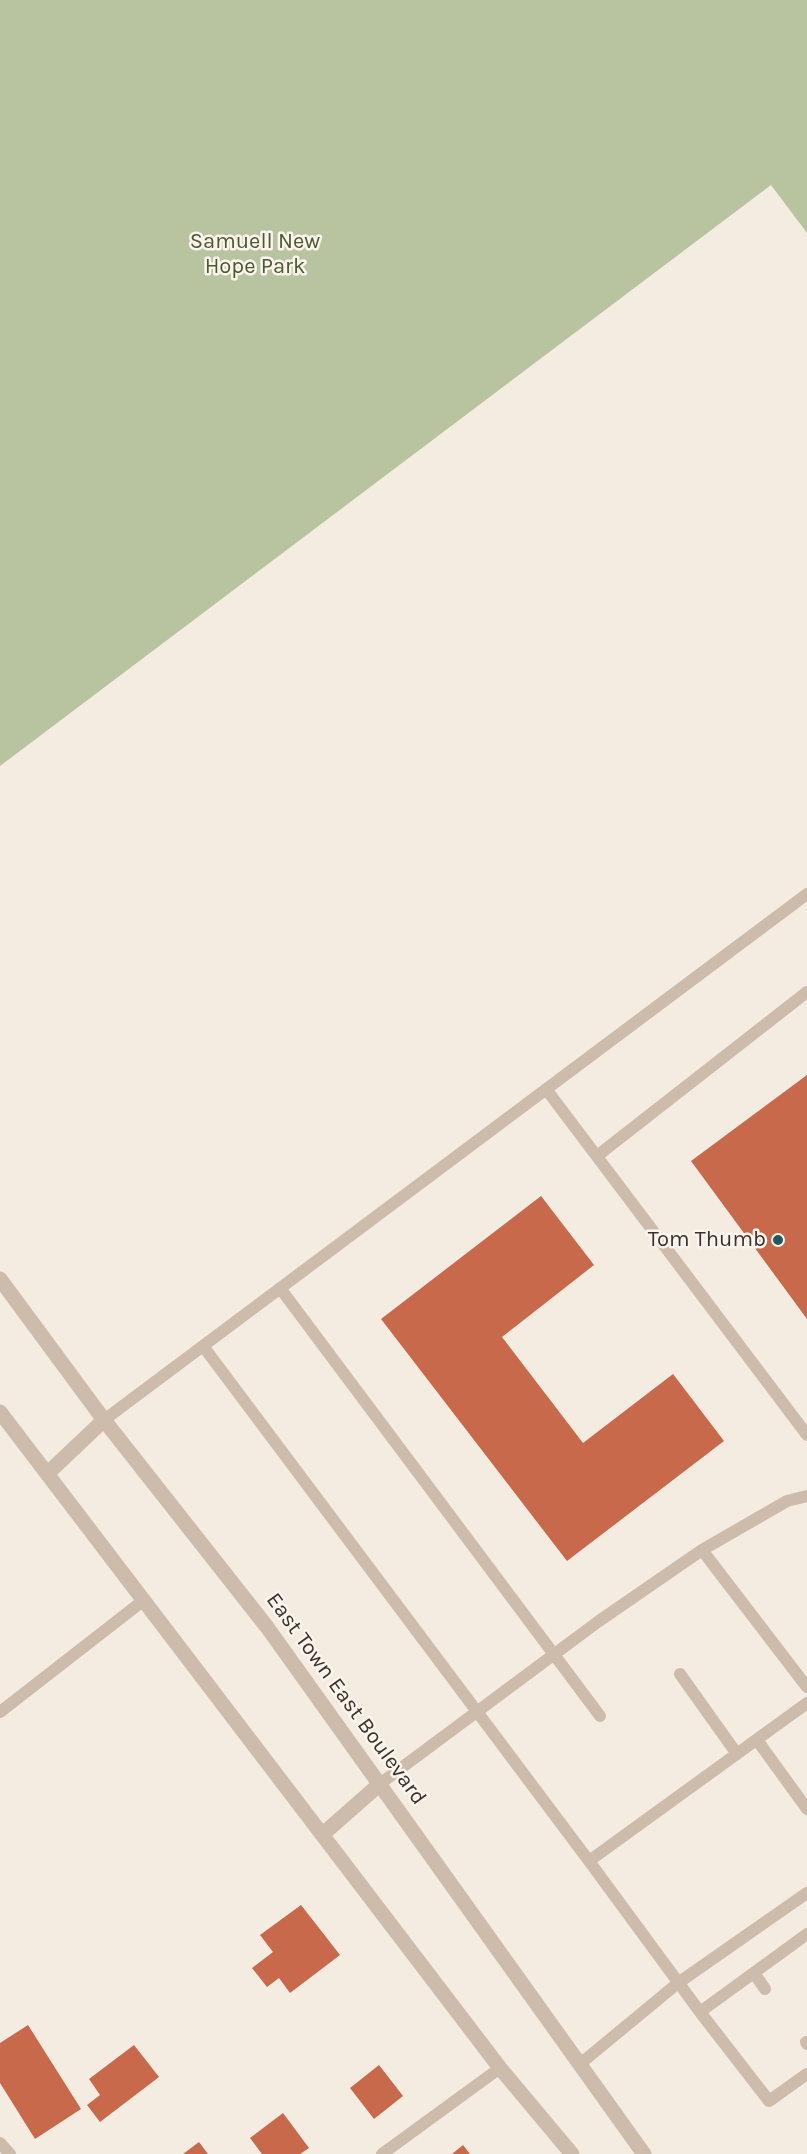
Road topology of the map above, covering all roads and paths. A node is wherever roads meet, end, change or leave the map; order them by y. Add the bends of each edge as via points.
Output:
1 (807, 894) edge
2 (807, 992) edge
3 (546, 1089) junction
4 (597, 1156) junction
5 (0, 1279) edge
6 (280, 1288) junction
7 (203, 1346) junction
8 (0, 1412) edge
9 (104, 1420) junction
10 (807, 1436) edge
11 (48, 1473) junction
12 (807, 1496) edge
13 (702, 1550) junction
14 (144, 1600) junction
15 (555, 1654) junction
16 (680, 1674) dead end
17 (807, 1688) edge
18 (807, 1703) edge
19 (477, 1711) junction
20 (0, 1712) edge
21 (600, 1716) dead end
22 (757, 1740) junction
23 (737, 1754) junction
24 (381, 1784) junction
25 (807, 1809) edge
26 (323, 1834) junction
27 (589, 1861) junction
28 (807, 1893) edge
29 (805, 1941) edge
30 (754, 1973) junction
31 (678, 1983) junction
32 (765, 1989) dead end
33 (700, 2013) junction
34 (580, 2064) junction
35 (500, 2068) junction
36 (807, 2074) edge
37 (0, 2143) edge
38 (10, 2154) edge
39 (382, 2154) edge
40 (572, 2154) edge
41 (644, 2154) edge

1 - 3 lane
2 - 4 lane
3 - 4 lane
3 - 6 lane
4 - 10 lane
5 - 9 street, East Town East Boulevard
6 - 7 lane
6 - 15 lane
7 - 9 lane
7 - 19 lane
8 - 11 street
9 - 11 street
9 - 24 street, East Town East Boulevard via 267,1627
11 - 14 street
12 - 13 lane via 787,1501
13 - 15 lane
13 - 17 lane
14 - 20 lane
14 - 26 street
15 - 19 lane
15 - 21 lane
16 - 23 lane
18 - 22 lane
19 - 24 lane
19 - 27 lane
22 - 23 lane
22 - 25 lane
23 - 27 lane
24 - 26 street
24 - 34 street, East Town East Boulevard
26 - 35 street
27 - 31 lane
28 - 31 lane
29 - 30 lane
30 - 32 lane
30 - 33 lane
31 - 33 lane
31 - 34 lane
33 - 36 lane via 769,2101
34 - 41 street, East Town East Boulevard
35 - 39 lane
35 - 40 street
37 - 38 lane

